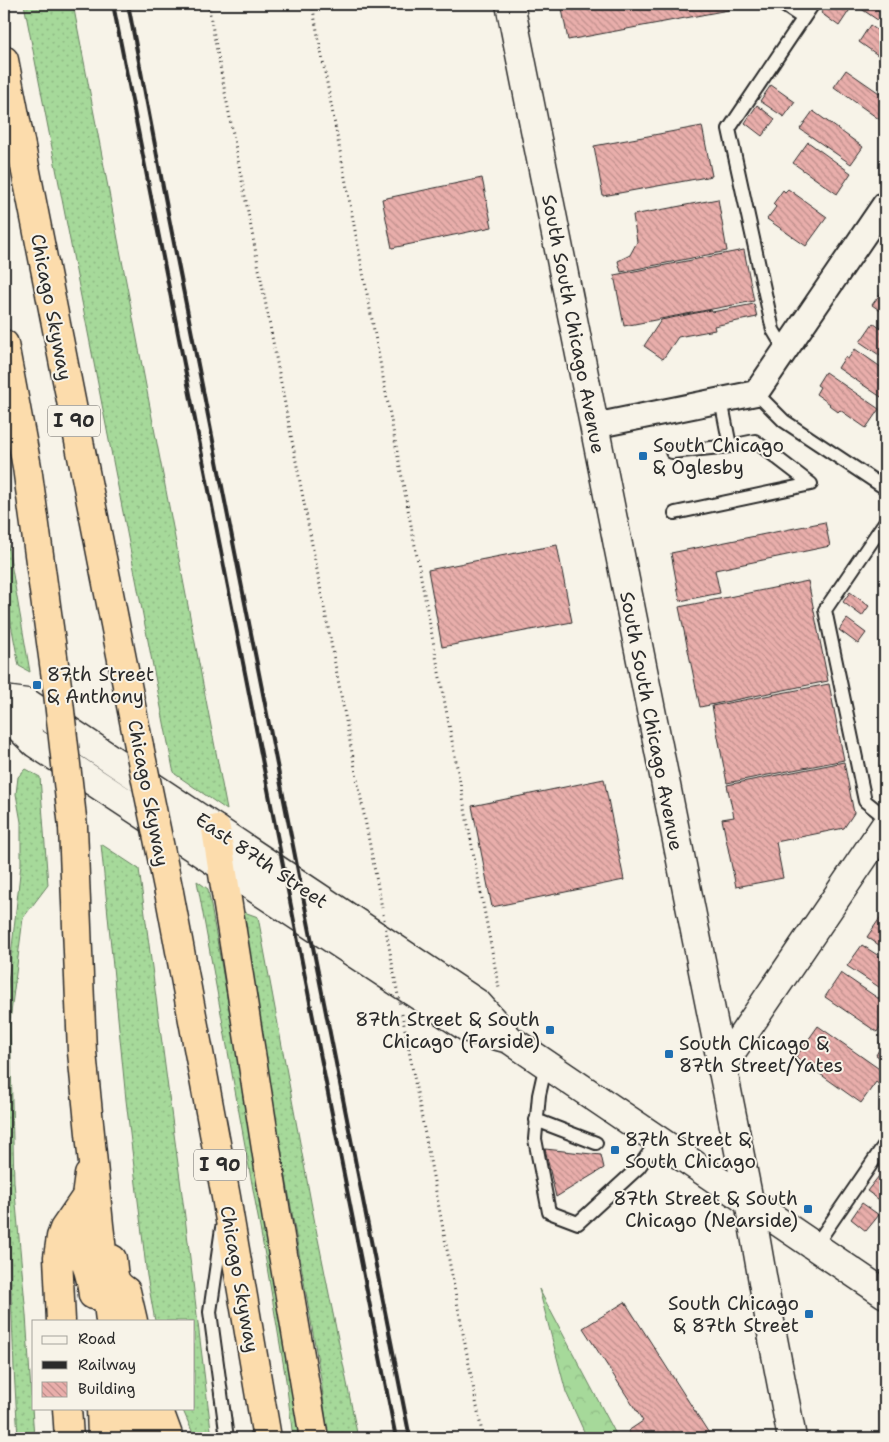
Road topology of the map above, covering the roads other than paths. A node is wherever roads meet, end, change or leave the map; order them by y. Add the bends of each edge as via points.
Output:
1 (510, 4) edge
2 (782, 4) edge
3 (813, 4) edge
4 (803, 18) junction
5 (4, 60) edge
6 (885, 204) edge
7 (4, 344) edge
8 (785, 350) junction
9 (756, 393) junction
10 (721, 400) junction
11 (594, 426) junction
12 (730, 446) junction
13 (672, 452) dead end
14 (885, 488) edge
15 (675, 513) dead end
16 (885, 522) edge
17 (4, 700) edge
18 (4, 713) edge
19 (885, 816) edge
20 (885, 826) edge
21 (216, 829) junction
22 (221, 866) junction
23 (509, 1039) junction
24 (546, 1064) junction
25 (721, 1067) junction
26 (536, 1120) junction
27 (658, 1140) junction
28 (596, 1143) dead end
29 (885, 1144) edge
30 (92, 1149) junction
31 (226, 1197) junction
32 (749, 1202) junction
33 (84, 1213) junction
34 (815, 1246) junction
35 (885, 1294) edge
36 (126, 1311) edge
37 (61, 1320) edge
38 (78, 1320) edge
39 (96, 1320) edge
40 (104, 1320) edge
41 (110, 1320) edge
42 (67, 1410) edge
43 (82, 1410) edge
44 (101, 1410) edge
45 (111, 1410) edge
46 (121, 1410) edge
47 (130, 1410) edge
48 (140, 1410) edge
49 (151, 1410) edge
50 (159, 1410) edge
51 (69, 1438) edge
52 (84, 1438) edge
53 (102, 1438) edge
54 (113, 1438) edge
55 (125, 1438) edge
56 (134, 1438) edge
57 (146, 1438) edge
58 (157, 1438) edge
59 (169, 1438) edge
60 (227, 1438) edge
61 (267, 1438) edge
62 (314, 1438) edge
63 (792, 1438) edge

1 - 11 main road, South South Chicago Avenue
2 - 4 lane
3 - 4 lane
4 - 8 lane via 729,129 773,330
5 - 31 highway, Chicago Skyway / I 90, bridge via 169,892
6 - 8 street
7 - 30 highway, I 90, bridge via 27,467 73,827 82,1052
8 - 9 street
9 - 10 street
9 - 14 lane via 784,422
10 - 11 street
10 - 12 lane
11 - 25 main road, South South Chicago Avenue
12 - 13 lane
12 - 15 lane via 755,441 811,484
16 - 19 lane via 825,610 865,801
17 - 21 main road, East 87th Street via 27,703
18 - 22 main road, East 87th Street via 30,740
20 - 25 main road
21 - 22 highway
21 - 23 main road, East 87th Street via 478,1004
22 - 23 main road, East 87th Street via 468,1028
22 - 62 highway
23 - 24 main road, East 87th Street
24 - 26 lane
24 - 27 main road, East 87th Street
25 - 32 main road, South South Chicago Avenue
26 - 27 lane via 535,1138 549,1212 578,1223 639,1166
26 - 28 lane
27 - 32 main road, East 87th Street
29 - 34 lane
30 - 33 highway, I 90
30 - 36 highway, I 90
31 - 60 lane via 210,1312
31 - 61 highway, Chicago Skyway / I 90
32 - 34 main road, East 87th Street
32 - 63 main road, South South Chicago Avenue
33 - 37 highway, I 90 via 64,1229 61,1237 58,1257
33 - 38 highway, I 90 via 69,1227 68,1237
33 - 39 highway, I 90 via 75,1236 90,1277
33 - 40 highway, I 90
33 - 41 highway, I 90
34 - 35 main road, East 87th Street
42 - 51 highway
43 - 52 highway
44 - 53 highway
45 - 54 highway
46 - 55 highway
47 - 56 highway
48 - 57 highway
49 - 58 highway
50 - 59 highway

